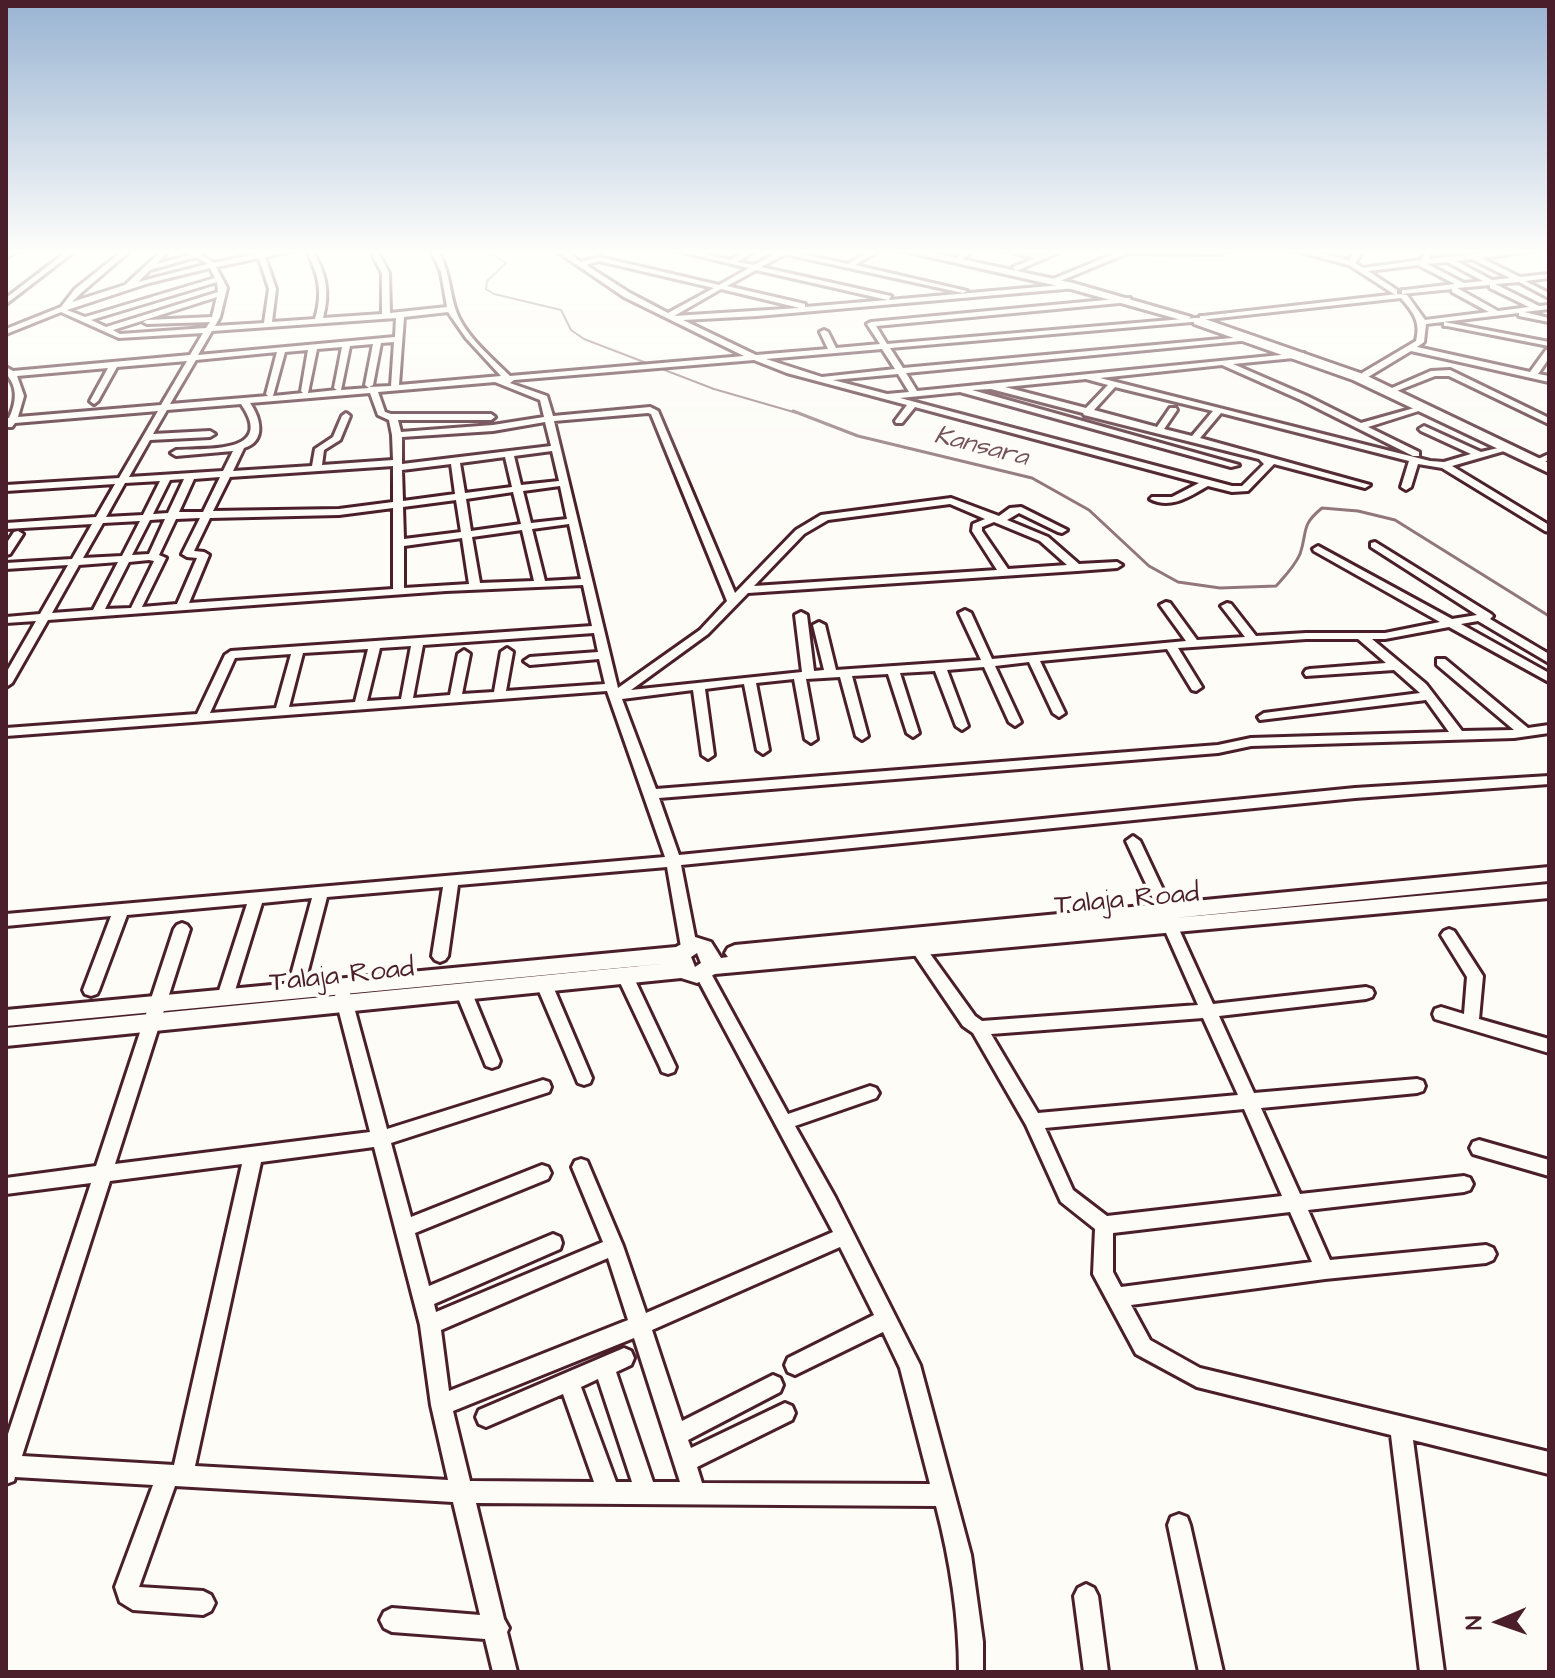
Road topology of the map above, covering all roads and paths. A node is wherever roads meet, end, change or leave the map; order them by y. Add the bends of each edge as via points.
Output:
1 (102, 328) edge
2 (111, 328) edge
3 (229, 328) edge
4 (399, 328) edge
5 (466, 328) edge
6 (693, 328) edge
7 (873, 328) edge
8 (1001, 328) edge
9 (1088, 328) edge
10 (1224, 328) edge
11 (1226, 328) edge
12 (1426, 328) edge
13 (1465, 328) edge
14 (1510, 328) edge
15 (106, 330) junction
16 (209, 330) junction
17 (824, 332) dead end
18 (1009, 336) junction
19 (1508, 336) junction
20 (1251, 338) junction
21 (398, 339) junction
22 (1530, 340) junction
23 (377, 341) junction
24 (346, 344) junction
25 (1549, 344) edge
26 (313, 346) junction
27 (883, 346) junction
28 (832, 348) junction
29 (1411, 348) junction
30 (282, 349) junction
31 (1549, 352) edge
32 (1301, 355) junction
33 (1524, 355) dead end
34 (195, 356) junction
35 (751, 356) junction
36 (1027, 359) junction
37 (1224, 363) junction
38 (114, 364) junction
39 (625, 367) junction
40 (899, 370) junction
41 (9, 372) edge
42 (570, 375) junction
43 (1365, 375) junction
44 (1532, 376) junction
45 (507, 377) junction
46 (1088, 377) junction
47 (817, 379) junction
48 (1549, 379) edge
49 (495, 381) junction
50 (1047, 381) junction
51 (561, 383) dead end
52 (1113, 384) junction
53 (395, 386) junction
54 (991, 386) junction
55 (338, 388) junction
56 (371, 388) junction
57 (956, 389) junction
58 (1392, 390) junction
59 (305, 391) junction
60 (914, 393) junction
61 (270, 394) junction
62 (882, 397) junction
63 (94, 401) dead end
64 (244, 401) junction
65 (169, 405) junction
66 (912, 405) junction
67 (1422, 407) junction
68 (1173, 410) dead end
69 (1218, 411) junction
70 (1087, 413) junction
71 (346, 416) dead end
72 (389, 417) junction
73 (491, 417) dead end
74 (547, 419) junction
75 (9, 420) edge
76 (899, 421) dead end
77 (1549, 421) edge
78 (1361, 426) junction
79 (1424, 429) dead end
80 (1158, 431) junction
81 (210, 434) dead end
82 (397, 435) junction
83 (149, 437) junction
84 (1194, 440) junction
85 (1335, 440) junction
86 (240, 447) junction
87 (1508, 447) junction
88 (555, 448) junction
89 (176, 453) dead end
90 (1325, 453) dead end
91 (509, 454) junction
92 (1480, 455) junction
93 (455, 460) junction
94 (1268, 460) junction
95 (1414, 460) junction
96 (1547, 462) edge
97 (396, 465) junction
98 (1234, 465) dead end
99 (1441, 465) junction
100 (313, 473) junction
101 (226, 475) junction
102 (190, 478) junction
103 (166, 479) junction
104 (123, 481) junction
105 (563, 483) junction
106 (1206, 483) junction
107 (1365, 485) dead end
108 (1406, 487) dead end
109 (6, 488) edge
110 (516, 489) junction
111 (460, 496) junction
112 (1155, 499) dead end
113 (397, 505) junction
114 (206, 515) junction
115 (172, 516) junction
116 (147, 518) junction
117 (997, 519) junction
118 (99, 520) junction
119 (572, 521) junction
120 (6, 526) edge
121 (526, 527) junction
122 (1549, 529) edge
123 (1062, 530) dead end
124 (18, 534) dead end
125 (467, 534) junction
126 (399, 543) junction
127 (1375, 545) dead end
128 (1318, 549) dead end
129 (6, 552) edge
130 (152, 557) junction
131 (125, 559) junction
132 (75, 562) junction
133 (1117, 565) dead end
134 (6, 566) edge
135 (1077, 568) junction
136 (1005, 573) junction
137 (588, 582) junction
138 (540, 584) junction
139 (475, 587) junction
140 (744, 590) junction
141 (399, 592) junction
142 (733, 602) junction
143 (1166, 605) dead end
144 (1227, 606) dead end
145 (181, 608) junction
146 (134, 612) junction
147 (965, 613) dead end
148 (97, 614) junction
149 (801, 615) dead end
150 (1481, 618) junction
151 (41, 619) junction
152 (6, 620) edge
153 (1452, 623) junction
154 (819, 625) dead end
155 (599, 629) junction
156 (1361, 636) junction
157 (1253, 640) junction
158 (418, 641) junction
159 (375, 644) junction
160 (1194, 644) junction
161 (1171, 646) junction
162 (298, 650) junction
163 (507, 652) dead end
164 (464, 654) dead end
165 (605, 655) junction
166 (1033, 659) junction
167 (1549, 659) edge
168 (530, 661) dead end
169 (1441, 662) dead end
170 (989, 663) junction
171 (1396, 666) junction
172 (940, 667) junction
173 (893, 670) junction
174 (845, 673) junction
175 (1310, 673) dead end
176 (831, 674) junction
177 (803, 675) junction
178 (1549, 678) edge
179 (749, 680) junction
180 (6, 683) edge
181 (698, 686) junction
182 (1196, 687) dead end
183 (614, 692) junction
184 (1430, 696) junction
185 (499, 697) junction
186 (455, 699) junction
187 (406, 703) junction
188 (360, 705) junction
189 (281, 712) junction
190 (1059, 713) dead end
191 (1264, 717) dead end
192 (201, 719) junction
193 (1015, 722) dead end
194 (962, 726) dead end
195 (1549, 729) edge
196 (6, 732) edge
197 (913, 733) dead end
198 (1526, 733) junction
199 (862, 736) dead end
200 (1459, 736) junction
201 (811, 739) dead end
202 (763, 750) dead end
203 (708, 755) dead end
204 (1549, 780) edge
205 (651, 794) junction
206 (1133, 841) dead end
207 (673, 861) junction
208 (1549, 874) edge
209 (451, 880) junction
210 (1549, 891) edge
211 (321, 892) junction
212 (256, 898) junction
213 (121, 910) junction
214 (1167, 916) junction
215 (6, 920) edge
216 (182, 929) dead end
217 (1449, 935) dead end
218 (918, 948) junction
219 (440, 956) dead end
220 (696, 961) junction
221 (625, 976) junction
222 (544, 984) junction
223 (91, 990) dead end
224 (295, 990) junction
225 (464, 993) junction
226 (1366, 993) dead end
227 (343, 996) junction
228 (225, 997) junction
229 (157, 1003) junction
230 (1209, 1011) junction
231 (1441, 1014) dead end
232 (6, 1018) edge
233 (1471, 1023) junction
234 (150, 1024) junction
235 (979, 1028) junction
236 (6, 1037) edge
237 (1549, 1046) edge
238 (492, 1061) dead end
239 (668, 1067) dead end
240 (584, 1078) dead end
241 (1417, 1086) dead end
242 (543, 1087) dead end
243 (870, 1093) dead end
244 (1249, 1100) junction
245 (1033, 1121) junction
246 (783, 1123) junction
247 (382, 1138) junction
248 (1479, 1148) dead end
249 (253, 1155) junction
250 (581, 1167) dead end
251 (1549, 1168) edge
252 (542, 1173) dead end
253 (101, 1176) junction
254 (1464, 1184) dead end
255 (6, 1186) edge
256 (1296, 1205) junction
257 (1104, 1225) junction
258 (404, 1228) junction
259 (844, 1236) junction
260 (553, 1243) dead end
261 (614, 1246) junction
262 (1486, 1254) dead end
263 (1325, 1270) junction
264 (1116, 1297) junction
265 (422, 1299) junction
266 (887, 1319) junction
267 (430, 1325) junction
268 (641, 1325) junction
269 (795, 1365) dead end
270 (569, 1382) junction
271 (773, 1385) dead end
272 (441, 1405) junction
273 (785, 1413) dead end
274 (486, 1417) dead end
275 (1401, 1427) junction
276 (676, 1435) junction
277 (684, 1462) junction
278 (1549, 1463) edge
279 (7, 1470) edge
280 (175, 1476) junction
281 (464, 1492) junction
282 (609, 1493) junction
283 (646, 1493) junction
284 (695, 1494) junction
285 (944, 1495) junction
286 (1179, 1525) dead end
287 (1086, 1596) dead end
288 (203, 1603) dead end
289 (392, 1620) dead end
290 (497, 1628) junction
291 (505, 1672) edge
292 (971, 1672) edge
293 (1096, 1672) edge
294 (1211, 1672) edge
295 (1432, 1672) edge

1 - 15 street
2 - 15 street
3 - 16 street
4 - 21 street
5 - 45 street
6 - 35 street
7 - 27 street
8 - 18 street
9 - 18 street
10 - 20 highway
11 - 43 highway
12 - 29 street
13 - 19 street
14 - 19 street
15 - 16 street via 119,336
16 - 34 street
17 - 28 street
18 - 27 street
18 - 36 street
19 - 22 street
20 - 32 highway
20 - 36 street
21 - 23 street
21 - 53 street
22 - 25 street
22 - 33 street
23 - 24 street
23 - 56 street
24 - 26 street
24 - 55 street
26 - 30 street
26 - 59 street
27 - 28 street
27 - 35 street
27 - 40 street
28 - 35 street
29 - 43 street
29 - 44 street
30 - 34 street
30 - 61 street
31 - 44 street
32 - 37 street
32 - 58 highway
34 - 38 street
34 - 65 street
35 - 39 street
35 - 47 street
36 - 40 street
36 - 50 street
37 - 46 street
37 - 78 street
38 - 41 street
38 - 63 street
39 - 42 street
39 - 45 street
40 - 47 street
40 - 60 street
41 - 75 street via 19,387 20,402
42 - 45 street
42 - 51 street
43 - 58 highway
44 - 48 street
45 - 49 street
45 - 53 street
46 - 50 street
46 - 52 street
47 - 62 street
49 - 53 street
49 - 74 street via 548,394
50 - 54 street
52 - 69 street
52 - 70 street
53 - 56 street
54 - 57 street
54 - 70 street
55 - 56 street
55 - 59 street
56 - 64 street
56 - 72 street via 381,413
57 - 60 street
57 - 98 street
58 - 67 highway
58 - 77 street via 1434,373 1450,373
58 - 96 highway
59 - 61 street
60 - 62 street
61 - 65 street
62 - 66 street
64 - 65 street
64 - 86 street via 255,417 254,436
65 - 75 street
65 - 83 street
66 - 76 street
66 - 106 street
67 - 78 street
67 - 87 highway
68 - 80 street
69 - 84 street
69 - 85 street
70 - 80 street
71 - 100 street via 337,438 320,449
72 - 73 street
72 - 82 street
74 - 82 street
74 - 88 street
74 - 142 street via 645,409 655,413
78 - 99 street
79 - 92 street
80 - 84 street
81 - 83 street
82 - 97 street
83 - 104 street
84 - 94 street
85 - 90 street
85 - 95 street
86 - 89 street
86 - 101 street
87 - 92 street
87 - 96 highway
88 - 91 street
88 - 105 street
91 - 93 street
91 - 110 street
92 - 99 street
93 - 97 street
93 - 111 street
94 - 106 street via 1245,489
94 - 107 street
95 - 99 street
95 - 108 street
97 - 100 street via 366,465 358,474
97 - 113 street
99 - 122 street
100 - 101 street
101 - 102 street
101 - 114 street
102 - 103 street
102 - 115 street
103 - 104 street
103 - 116 street
104 - 109 street
104 - 118 street
105 - 110 street
105 - 119 street
106 - 112 street via 1174,500
110 - 111 street
110 - 121 street
111 - 113 street
111 - 125 street
113 - 114 street via 289,515
113 - 126 street
114 - 115 street
114 - 145 street via 187,554 204,555
115 - 116 street
115 - 130 street
116 - 118 street
116 - 131 street
117 - 123 street via 1021,510
117 - 135 street via 1044,539
117 - 136 street via 977,526 977,531
117 - 140 street via 951,501 825,517 800,532
118 - 120 street
118 - 132 street
119 - 121 street
119 - 137 street
121 - 125 street
121 - 138 street
124 - 129 street
125 - 126 street
125 - 139 street
126 - 141 street
127 - 150 street via 1487,614
128 - 153 street
130 - 131 street
130 - 146 street via 161,558
131 - 132 street
131 - 148 street
132 - 134 street
132 - 151 street
133 - 135 street
135 - 136 street
136 - 140 street
137 - 138 street
137 - 155 street
138 - 139 street
139 - 141 street
140 - 142 street
141 - 145 street
142 - 183 street via 704,632
143 - 160 street
144 - 157 street
145 - 146 street
146 - 148 street
147 - 170 street
148 - 151 street
149 - 177 street
150 - 153 street
150 - 167 street
151 - 152 street
151 - 180 street
153 - 156 street
153 - 178 street
154 - 176 street
155 - 158 street
155 - 165 street
156 - 157 street
156 - 171 street
157 - 160 street
158 - 159 street
158 - 187 street
159 - 162 street
159 - 188 street
160 - 161 street
161 - 166 street
161 - 182 street
162 - 189 street
162 - 192 street via 231,655
163 - 185 street
164 - 186 street
165 - 168 street
165 - 183 street
166 - 170 street
166 - 190 street
169 - 198 street
170 - 172 street
170 - 193 street
171 - 175 street
171 - 184 street
172 - 173 street
172 - 194 street
173 - 174 street
173 - 197 street
174 - 176 street
174 - 199 street
176 - 177 street
177 - 179 street
177 - 201 street
179 - 181 street
179 - 202 street
181 - 183 street
181 - 203 street
183 - 185 street
183 - 205 street
184 - 191 street
184 - 200 street
185 - 186 street
186 - 187 street
187 - 188 street
188 - 189 street
189 - 192 street
192 - 196 street
195 - 198 street
198 - 200 street
200 - 205 street via 1251,742
204 - 207 street via 1355,793
205 - 207 street
206 - 214 street
207 - 209 street
207 - 220 street
208 - 214 main road, Talaja Road
209 - 211 street
209 - 219 street
210 - 214 main road, Talaja Road
211 - 212 street
211 - 224 street
212 - 213 street
212 - 228 street
213 - 215 street
213 - 223 street
214 - 218 main road, Talaja Road
214 - 220 main road, Talaja Road
214 - 230 street
216 - 229 street
217 - 233 street via 1475,976
218 - 220 main road, Talaja Road
218 - 235 street
220 - 221 main road, Talaja Road
220 - 227 main road, Talaja Road
220 - 246 street
221 - 222 main road, Talaja Road
221 - 239 street
222 - 225 main road, Talaja Road
222 - 240 street
224 - 227 main road, Talaja Road
224 - 228 main road, Talaja Road
225 - 227 main road, Talaja Road
225 - 238 street
226 - 230 street
227 - 234 main road, Talaja Road
227 - 247 street
228 - 229 main road, Talaja Road
229 - 232 main road, Talaja Road
229 - 234 street
230 - 235 street
230 - 244 street
231 - 233 street
233 - 237 street
234 - 236 main road, Talaja Road
234 - 253 street
235 - 245 street
241 - 244 street
242 - 247 street
243 - 246 street
244 - 245 street
244 - 256 street
245 - 257 street via 1067,1196
246 - 259 street
247 - 249 street
247 - 258 street
248 - 251 street
249 - 253 street
249 - 280 street
250 - 261 street
252 - 258 street
253 - 255 street
253 - 279 street
254 - 256 street
256 - 257 street
256 - 263 street
257 - 264 street via 1103,1274
258 - 265 street
259 - 266 street
259 - 268 street
260 - 265 street
261 - 267 street
261 - 268 street
262 - 263 street
263 - 264 street
264 - 275 street via 1143,1347 1197,1377
265 - 267 street
266 - 269 street
266 - 285 street via 910,1365
267 - 272 street
268 - 272 street
268 - 276 street
270 - 274 street
270 - 282 street
270 - 283 street via 614,1363
271 - 276 street
272 - 281 street
273 - 277 street
275 - 278 street
275 - 295 street
276 - 277 street
277 - 284 street
279 - 280 street
280 - 281 street
280 - 288 street via 128,1594
281 - 282 street
281 - 290 street
282 - 283 street
283 - 284 street
284 - 285 street
285 - 292 street via 960,1555
286 - 294 street
287 - 293 street
289 - 290 street
290 - 291 street

